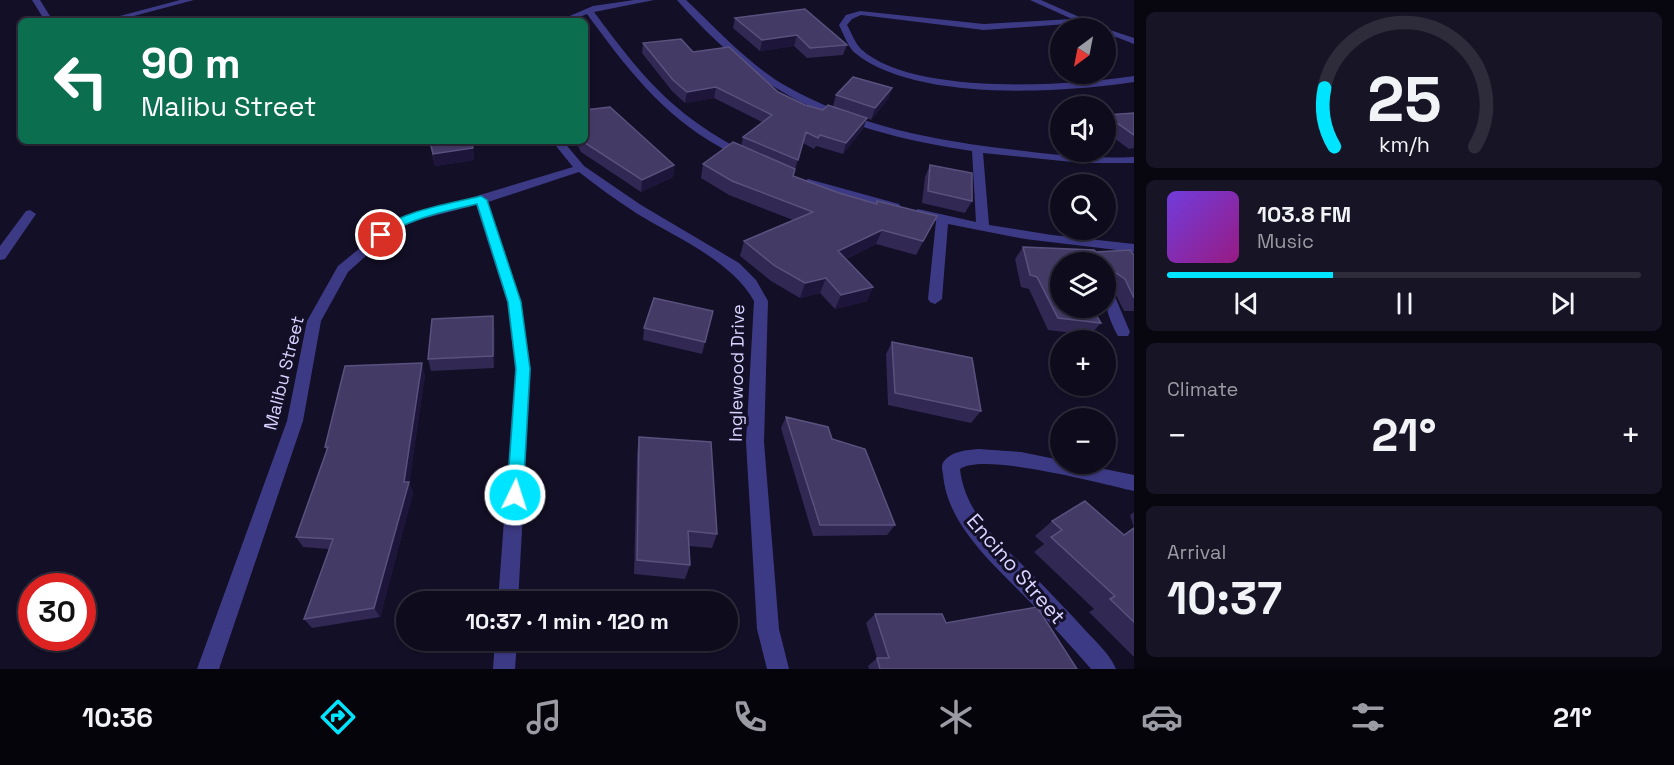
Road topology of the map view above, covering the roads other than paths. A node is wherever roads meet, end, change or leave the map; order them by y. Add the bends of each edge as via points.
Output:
1 (36, 0) edge
2 (190, 0) edge
3 (650, 0) edge
4 (681, 0) edge
5 (1034, 0) edge
6 (158, 4) edge
7 (589, 11) junction
8 (47, 18) edge
9 (114, 18) edge
10 (570, 18) edge
11 (1073, 18) edge
12 (1050, 23) edge
13 (1116, 34) edge
14 (1134, 40) edge
15 (1134, 79) edge
16 (1116, 81) edge
17 (1095, 84) edge
18 (560, 144) edge
19 (977, 149) junction
20 (752, 160) edge
21 (1134, 160) edge
22 (580, 168) junction
23 (791, 177) edge
24 (481, 200) junction
25 (30, 214) dead end
26 (942, 219) junction
27 (983, 228) junction
28 (1134, 248) edge
29 (0, 256) edge
30 (935, 299) dead end
31 (1116, 316) edge
32 (1123, 332) dead end
33 (1134, 483) edge
34 (509, 591) edge
35 (505, 651) edge
36 (208, 669) edge
37 (504, 669) edge
38 (778, 669) edge
39 (1105, 669) edge

1 - 8 street
2 - 6 street
3 - 7 street
4 - 19 street via 759,71 806,101 889,130
5 - 11 street
6 - 9 street
7 - 10 street
7 - 20 street via 665,105
12 - 17 street via 984,27 860,14 849,17 843,25 845,36 859,53 889,69 925,78 1025,89
13 - 14 street
15 - 16 street
18 - 22 street, Inglewood Drive
19 - 21 street via 1061,158
19 - 27 street
22 - 24 street, Malibu Street
22 - 38 street, Inglewood Drive via 637,208 734,266 751,283 761,301 755,442 768,629
23 - 26 street
24 - 34 street via 514,302 523,369
24 - 36 street, Malibu Street via 397,224 343,269 314,321 295,421
25 - 29 street
26 - 27 street
26 - 30 street
27 - 28 street via 1086,249
31 - 32 street
33 - 39 street, Encino Street via 1005,458 969,457 951,465 956,495 978,532
35 - 37 street

